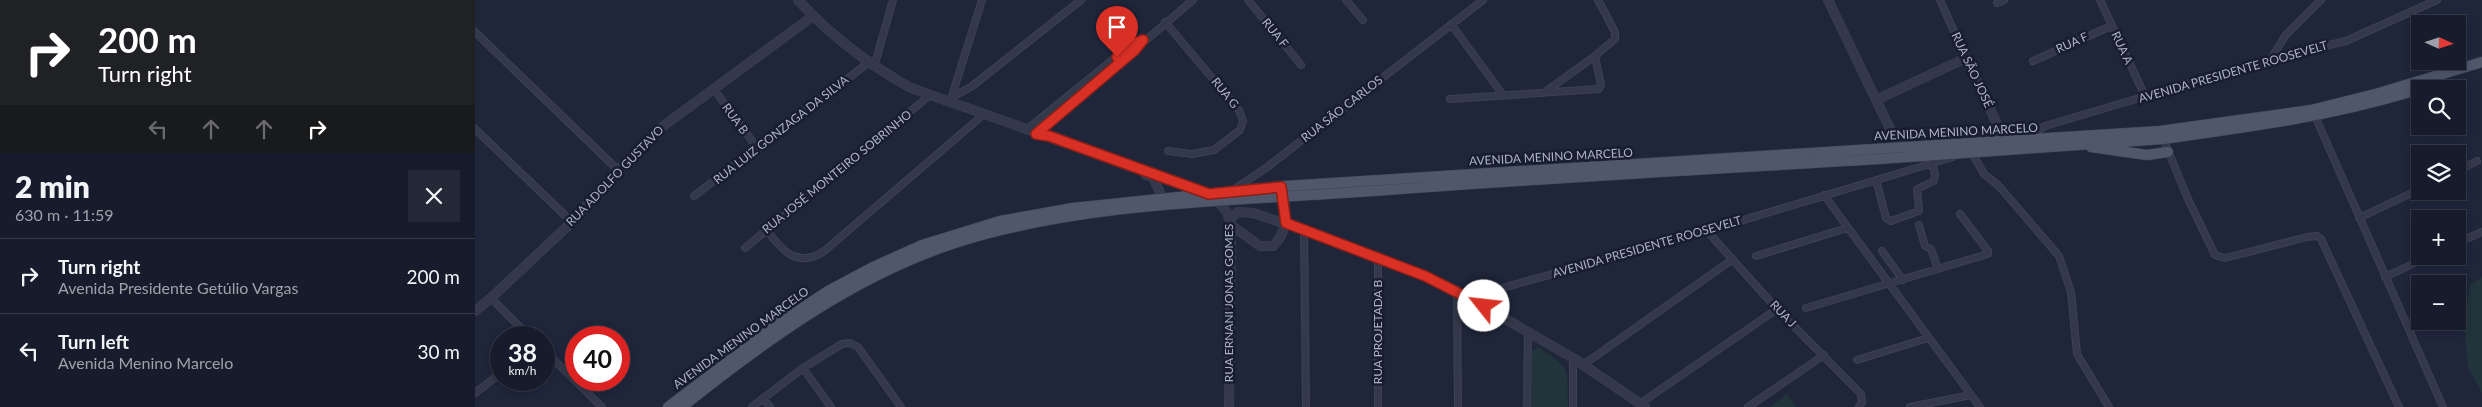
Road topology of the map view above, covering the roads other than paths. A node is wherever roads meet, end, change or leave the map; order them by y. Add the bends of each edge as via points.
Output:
1 (798, 0) edge
2 (893, 0) edge
3 (982, 0) edge
4 (1081, 0) edge
5 (1248, 0) edge
6 (1346, 0) edge
7 (1483, 0) edge
8 (1598, 0) edge
9 (1828, 0) edge
10 (1940, 0) edge
11 (2100, 0) edge
12 (2321, 0) edge
13 (2437, 0) edge
14 (1189, 1) edge
15 (813, 16) junction
16 (1363, 20) dead end
17 (1165, 22) junction
18 (1451, 24) junction
19 (2111, 26) junction
20 (475, 32) edge
21 (1143, 40) junction
22 (1595, 56) junction
23 (1966, 58) junction
24 (2271, 59) junction
25 (2033, 61) dead end
26 (2482, 62) edge
27 (871, 65) junction
28 (1301, 65) dead end
29 (2482, 68) edge
30 (713, 88) junction
31 (1543, 94) junction
32 (1503, 95) junction
33 (929, 96) junction
34 (2145, 96) junction
35 (1450, 99) dead end
36 (950, 100) junction
37 (1877, 100) junction
38 (983, 115) junction
39 (2315, 116) junction
40 (475, 129) edge
41 (1026, 130) junction
42 (1036, 134) junction
43 (2162, 135) junction
44 (2031, 140) junction
45 (2005, 141) junction
46 (2073, 144) junction
47 (1897, 146) junction
48 (757, 150) junction
49 (1168, 151) dead end
50 (1966, 152) junction
51 (2168, 152) junction
52 (1899, 157) junction
53 (2477, 161) dead end
54 (1933, 163) junction
55 (2466, 166) edge
56 (618, 170) junction
57 (1876, 180) junction
58 (1231, 191) junction
59 (1281, 192) junction
60 (2411, 193) edge
61 (1209, 194) junction
62 (1824, 195) junction
63 (694, 196) dead end
64 (1164, 202) junction
65 (1218, 202) junction
66 (1960, 214) dead end
67 (2359, 218) junction
68 (572, 222) junction
69 (1230, 222) junction
70 (1286, 223) junction
71 (1919, 225) dead end
72 (1847, 228) junction
73 (766, 230) junction
74 (1305, 230) junction
75 (1707, 231) junction
76 (2482, 232) edge
77 (2466, 239) edge
78 (745, 248) dead end
79 (1882, 251) dead end
80 (1756, 256) dead end
81 (1378, 258) junction
82 (1733, 260) junction
83 (2411, 265) edge
84 (1938, 269) junction
85 (2385, 277) junction
86 (1903, 280) junction
87 (1889, 285) junction
88 (1457, 291) junction
89 (1470, 297) junction
90 (491, 298) junction
91 (1806, 308) dead end
92 (1777, 309) junction
93 (475, 311) edge
94 (519, 326) edge
95 (1528, 331) junction
96 (1927, 338) junction
97 (1824, 355) junction
98 (1573, 358) junction
99 (1857, 360) dead end
100 (555, 361) edge
101 (1583, 365) junction
102 (803, 368) junction
103 (490, 381) edge
104 (475, 393) edge
105 (1971, 396) junction
106 (763, 398) junction
107 (1643, 405) edge
108 (602, 407) edge
109 (668, 407) edge
110 (682, 407) edge
111 (752, 407) edge
112 (770, 407) edge
113 (831, 407) edge
114 (901, 407) edge
115 (1229, 407) edge
116 (1306, 407) edge
117 (1378, 407) edge
118 (1458, 407) edge
119 (1527, 407) edge
120 (1573, 407) edge
121 (1748, 407) edge
122 (1859, 407) edge
123 (1910, 407) edge
124 (1980, 407) edge
125 (2109, 407) edge
126 (2399, 407) edge
127 (2443, 407) edge

1 - 15 street
2 - 27 street
3 - 36 street
4 - 36 street
5 - 28 street, RUA F
6 - 16 street
7 - 18 street, RUA SÃO CARLOS
8 - 22 street via 1615,35 1613,41
9 - 37 street
10 - 23 street, RUA SÃO JOSÉ
11 - 19 street, RUA A
12 - 24 street via 2285,36
13 - 24 street, AVENIDA PRESIDENTE ROOSEVELT via 2346,41
14 - 17 street
15 - 27 street
15 - 30 street, RUA ADOLFO GUSTAVO
17 - 21 street
17 - 49 street, RUA G via 1232,100 1243,121 1241,130 1214,150 1192,154
18 - 32 street
18 - 58 street, RUA SÃO CARLOS via 1266,168
19 - 25 street, RUA F
19 - 34 street, RUA A
20 - 56 street
21 - 41 street via 1132,44
21 - 42 street
22 - 31 street
22 - 31 street via 1601,88
23 - 37 street
23 - 45 street, RUA SÃO JOSÉ
24 - 34 street, AVENIDA PRESIDENTE ROOSEVELT
26 - 43 main road, AVENIDA MENINO MARCELO via 2311,110
27 - 33 street
27 - 48 street, RUA LUIZ GONZAGA DA SILVA
29 - 39 main road, AVENIDA MENINO MARCELO via 2359,107
30 - 48 street, RUA B
30 - 56 street, RUA ADOLFO GUSTAVO via 662,127
31 - 32 street
32 - 35 street
33 - 36 street
33 - 73 street, RUA JOSÉ MONTEIRO SOBRINHO
34 - 44 street, AVENIDA PRESIDENTE ROOSEVELT via 2045,126
36 - 38 street
37 - 47 street
38 - 41 street
38 - 73 street via 813,258 794,257 787,253
39 - 43 main road, AVENIDA MENINO MARCELO via 2236,131
39 - 67 street
40 - 68 street
41 - 42 street
42 - 61 street
42 - 64 street via 1153,177
43 - 44 main road, AVENIDA MENINO MARCELO
43 - 46 main road, AVENIDA MENINO MARCELO
43 - 51 street
44 - 45 main road, AVENIDA MENINO MARCELO
45 - 47 main road, AVENIDA MENINO MARCELO
46 - 50 main road, AVENIDA MENINO MARCELO
46 - 51 main road via 2147,155
47 - 52 street
47 - 59 main road, AVENIDA MENINO MARCELO
48 - 63 street, RUA LUIZ GONZAGA DA SILVA
50 - 52 main road, AVENIDA MENINO MARCELO
50 - 54 street, AVENIDA PRESIDENTE ROOSEVELT
50 - 125 street via 2059,256 2071,292 2077,354
51 - 126 street via 2186,187 2211,251 2218,257 2225,258 2307,237 2317,236 2325,243
52 - 59 main road, AVENIDA MENINO MARCELO
53 - 55 street
54 - 57 street, AVENIDA PRESIDENTE ROOSEVELT
54 - 57 street via 1934,180 1917,189 1919,211 1891,221 1886,218
56 - 68 street, RUA ADOLFO GUSTAVO
57 - 62 street, AVENIDA PRESIDENTE ROOSEVELT
58 - 59 main road, AVENIDA MENINO MARCELO
58 - 61 main road, AVENIDA MENINO MARCELO
59 - 65 main road, AVENIDA MENINO MARCELO
59 - 70 street
60 - 67 street
61 - 64 main road, AVENIDA MENINO MARCELO
62 - 72 street
62 - 75 street, AVENIDA PRESIDENTE ROOSEVELT
64 - 65 main road, AVENIDA MENINO MARCELO
64 - 109 main road, AVENIDA MENINO MARCELO via 1073,208 999,221 922,245 828,291 776,325
64 - 110 main road, AVENIDA MENINO MARCELO via 1014,227 918,256 825,304
65 - 69 street, RUA ERNANI JONAS GOMES
66 - 84 street via 1988,254
67 - 85 street
68 - 90 street, RUA ADOLFO GUSTAVO
69 - 70 street via 1238,212 1245,211
69 - 70 street via 1260,246 1269,247 1282,236
69 - 115 street, RUA ERNANI JONAS GOMES
70 - 74 street
71 - 84 street via 1925,246 1931,249
72 - 80 street
72 - 87 street
73 - 78 street, RUA JOSÉ MONTEIRO SOBRINHO
74 - 81 street
74 - 116 street
75 - 82 street, RUA J
75 - 89 street, AVENIDA PRESIDENTE ROOSEVELT
76 - 77 street
79 - 86 street
81 - 88 street
81 - 117 street, RUA PROJETADA B
82 - 92 street, RUA J
82 - 101 street
83 - 85 street
84 - 86 street
85 - 127 street
86 - 87 street
87 - 91 street
87 - 96 street
88 - 89 street
88 - 118 street
89 - 95 street
90 - 93 street, RUA ADOLFO GUSTAVO
90 - 94 street
92 - 97 street, RUA J
92 - 107 street
95 - 98 street
95 - 119 street
96 - 99 street
96 - 105 street
97 - 121 street
97 - 122 street, RUA J via 1861,394
98 - 101 street
98 - 120 street
100 - 108 street
101 - 107 street
102 - 106 street
102 - 113 street
102 - 114 street via 842,344 850,343 858,347
103 - 104 street
105 - 123 street
105 - 124 street
106 - 111 street
106 - 112 street

